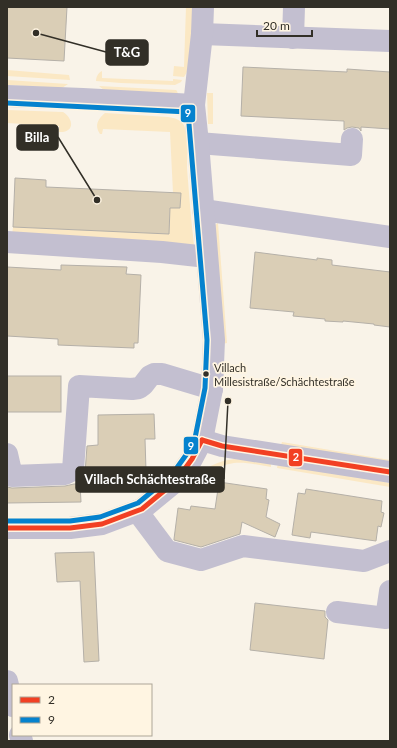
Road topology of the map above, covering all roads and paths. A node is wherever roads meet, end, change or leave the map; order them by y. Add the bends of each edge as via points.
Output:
1 (203, 7) edge
2 (294, 7) edge
3 (202, 34) junction
4 (293, 38) junction
5 (390, 41) edge
6 (7, 96) edge
7 (194, 105) junction
8 (352, 139) dead end
9 (198, 143) junction
10 (203, 210) junction
11 (390, 237) edge
12 (7, 242) edge
13 (207, 257) junction
14 (212, 389) junction
15 (202, 440) junction
16 (7, 454) edge
17 (390, 472) edge
18 (137, 511) junction
19 (7, 528) edge
20 (390, 551) edge
21 (390, 591) edge
22 (337, 612) dead end
23 (7, 681) edge
24 (12, 702) edge

1 - 3 street
2 - 4 street
3 - 4 street
3 - 7 street
4 - 5 street
6 - 7 street
7 - 9 street
8 - 9 street via 351,155
9 - 10 street
10 - 11 street
10 - 13 street
12 - 13 street
13 - 14 street via 214,340
14 - 15 street
14 - 16 street via 162,374 150,376 139,388 80,386 73,470 65,474 12,476
15 - 17 street via 222,446
15 - 18 street via 176,481
18 - 19 street via 102,524 70,528
18 - 20 street via 167,551 201,560 243,546 364,561
21 - 22 street via 386,618
23 - 24 street

